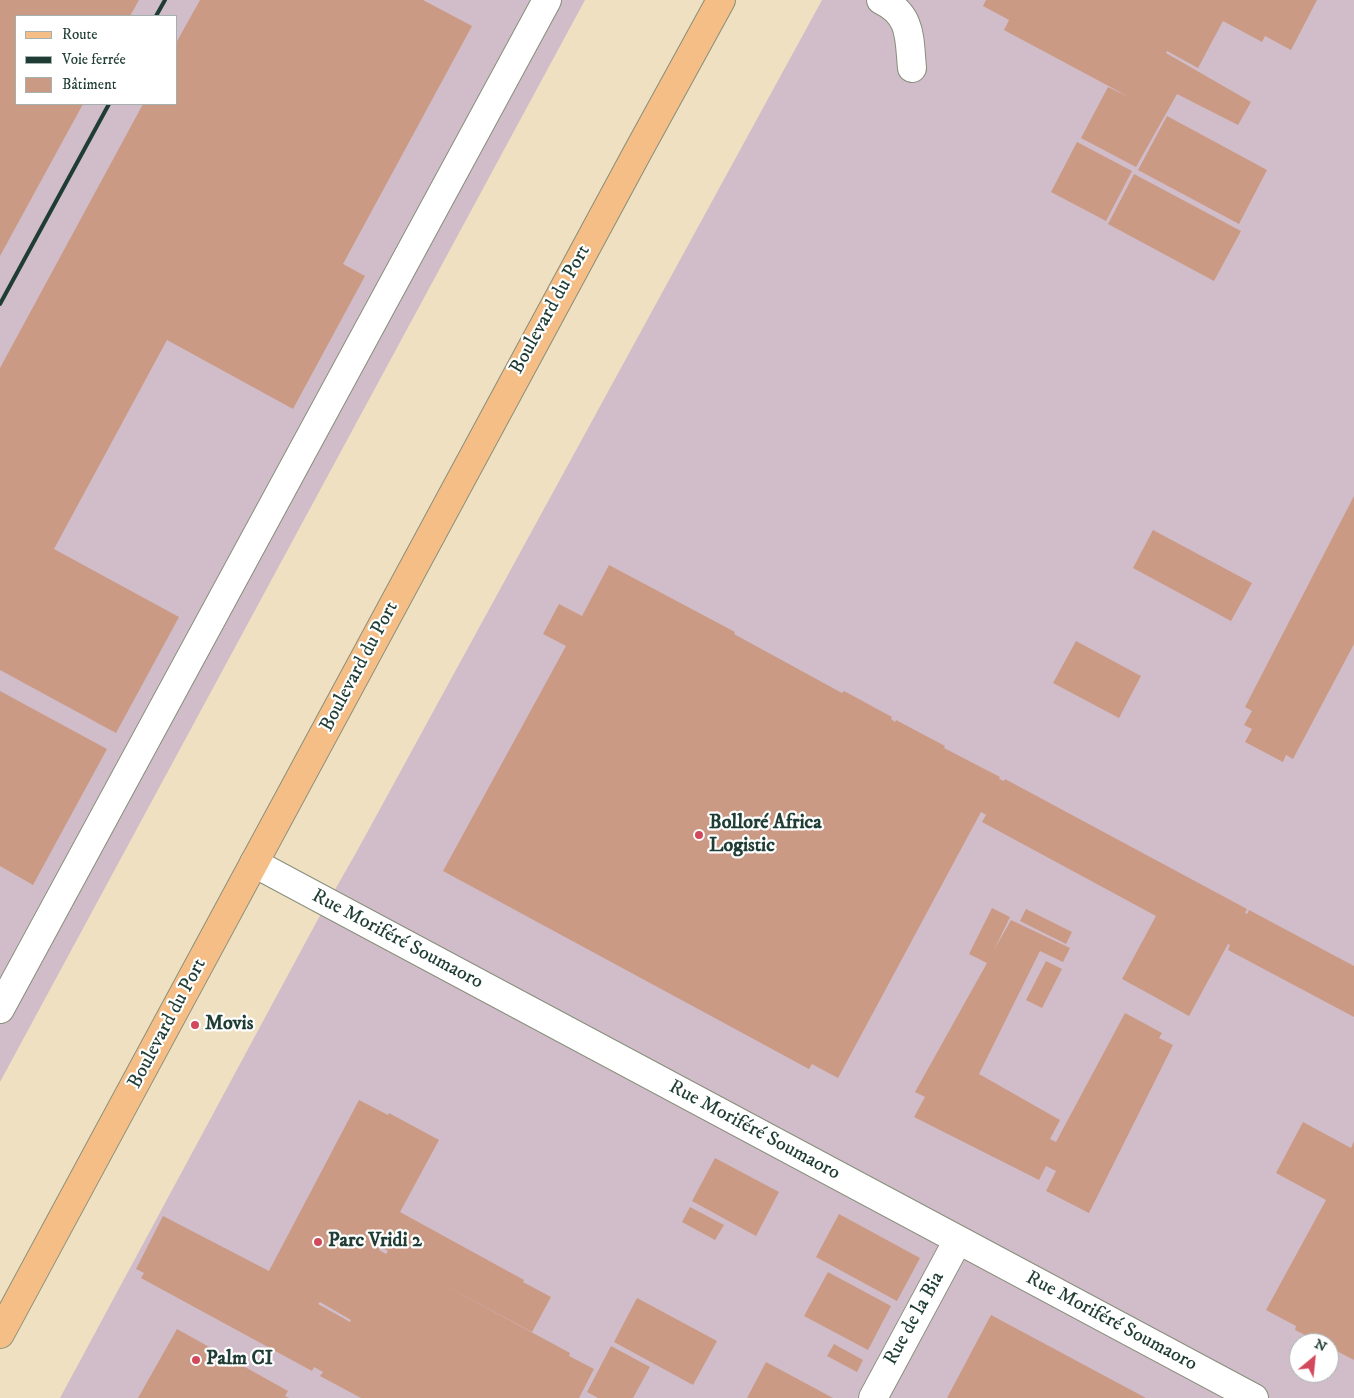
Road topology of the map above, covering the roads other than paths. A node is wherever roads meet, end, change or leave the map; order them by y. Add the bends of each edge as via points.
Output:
1 (547, 0) edge
2 (720, 0) edge
3 (881, 0) edge
4 (912, 68) dead end
5 (254, 863) junction
6 (0, 1008) edge
7 (958, 1240) junction
8 (0, 1334) edge
9 (873, 1398) edge
10 (1254, 1398) edge

1 - 6 street
2 - 5 main road, Boulevard du Port via 516,372
3 - 4 street via 893,6 904,18
5 - 7 street, Rue Moriféré Soumaoro
5 - 8 main road, Boulevard du Port
7 - 9 street, Rue de la Bia
7 - 10 street, Rue Moriféré Soumaoro

